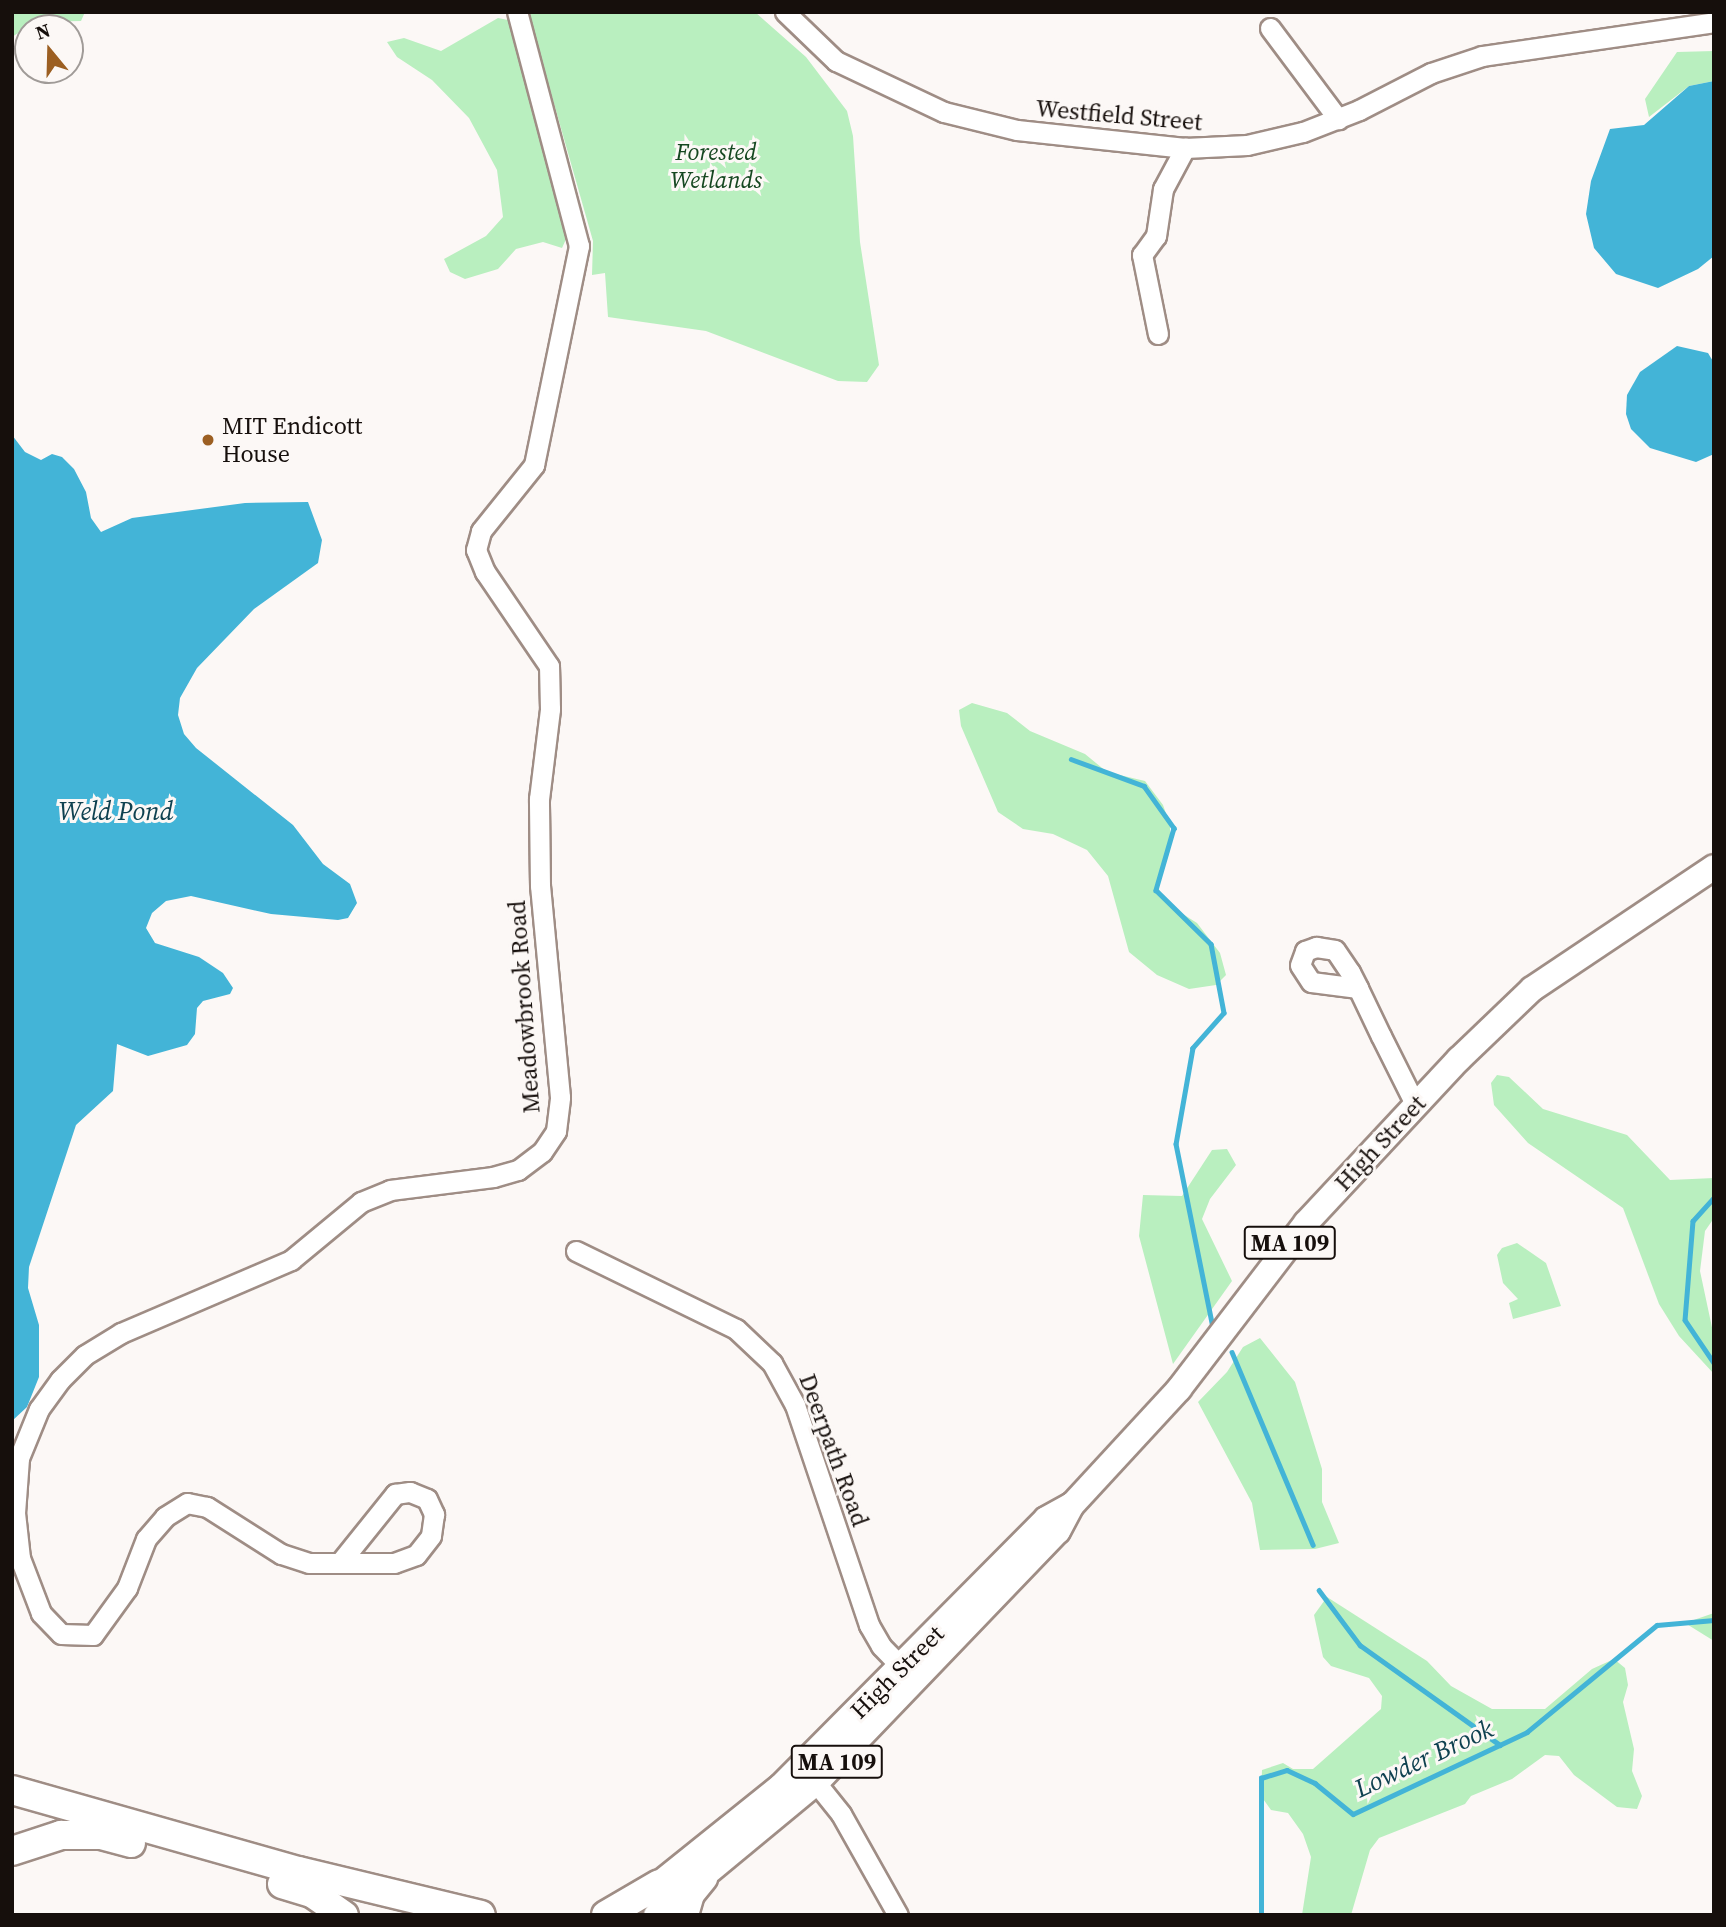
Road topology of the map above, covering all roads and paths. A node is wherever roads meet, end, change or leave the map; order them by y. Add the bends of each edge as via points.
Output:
1 (517, 12) edge
2 (785, 12) edge
3 (1714, 22) edge
4 (1270, 28) dead end
5 (1338, 119) junction
6 (1185, 148) junction
7 (1158, 334) dead end
8 (1714, 867) edge
9 (1358, 988) dead end
10 (1415, 1104) junction
11 (576, 1251) dead end
12 (342, 1560) junction
13 (906, 1673) junction
14 (809, 1774) junction
15 (12, 1790) edge
16 (12, 1851) edge
17 (703, 1878) junction
18 (659, 1884) junction
19 (344, 1915) edge
20 (481, 1915) edge
21 (606, 1915) edge
22 (620, 1915) edge
23 (656, 1915) edge
24 (684, 1915) edge
25 (898, 1915) edge

1 - 12 street, Meadowbrook Road via 579,246 534,465 481,531 477,550 485,572 549,666 550,709 539,799 540,886 560,1097 556,1131 542,1152 518,1170 390,1190 360,1202 291,1260 121,1333 85,1355 60,1381 39,1409 19,1458 15,1513 20,1558 41,1613 61,1634 93,1635 127,1588 146,1539 165,1517 187,1503 207,1507 281,1554 309,1563
2 - 6 street, Westfield Street via 836,61 944,112 1017,130
3 - 5 street, Westfield Street via 1482,56 1431,73
4 - 5 street
5 - 6 street, Westfield Street via 1279,139
6 - 7 street via 1163,189 1156,236 1142,255
8 - 10 main road, High Street / MA 109 via 1532,989
9 - 10 street
10 - 13 main road, High Street / MA 109 via 1306,1223 1179,1390 1072,1505 1046,1519
11 - 13 street, Deerpath Road via 736,1328 772,1363 795,1405 869,1625
12 - 12 street, Meadowbrook Road via 395,1494 410,1492 427,1499 434,1514 431,1536 416,1555 394,1563
13 - 14 main road, High Street / MA 109
14 - 17 main road, High Street / MA 109
14 - 18 main road, High Street / MA 109
14 - 25 street via 841,1814
15 - 20 highway via 299,1871
16 - 19 highway via 61,1835 101,1835 292,1886
17 - 23 main road, High Street / MA 109
17 - 24 highway via 690,1894
18 - 21 highway
18 - 22 main road, High Street / MA 109

